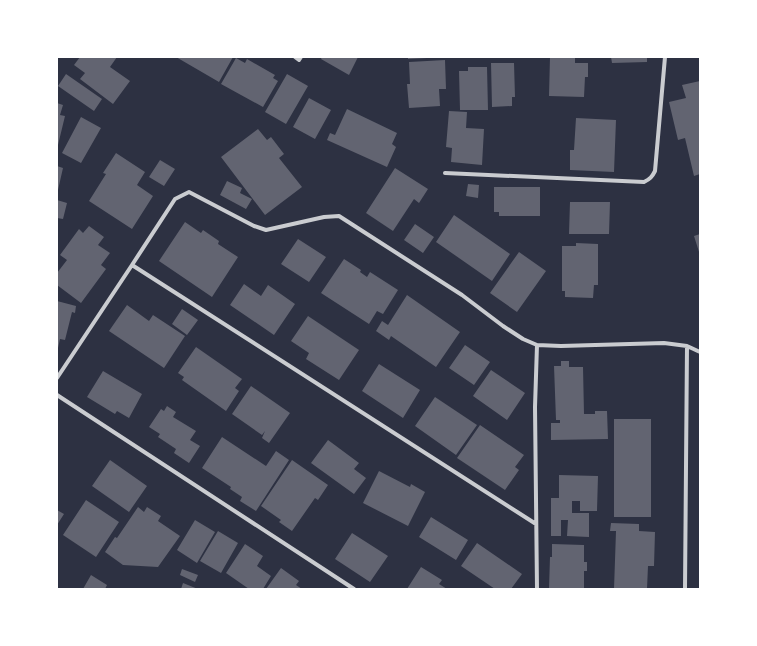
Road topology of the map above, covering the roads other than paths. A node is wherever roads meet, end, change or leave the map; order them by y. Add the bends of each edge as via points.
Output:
1 (295, 57) edge
2 (301, 57) edge
3 (666, 57) edge
4 (445, 173) dead end
5 (132, 265) junction
6 (537, 345) junction
7 (687, 346) junction
8 (700, 352) edge
9 (57, 378) edge
10 (57, 395) edge
11 (536, 524) junction
12 (354, 589) edge
13 (537, 589) edge
14 (685, 589) edge

1 - 2 street via 299,60
3 - 4 street via 655,171 652,177 644,182
5 - 6 street via 174,199 188,192 266,230 340,216 462,295 503,326
5 - 9 street
5 - 11 street
6 - 7 street via 582,346 664,342
6 - 11 street
7 - 8 street
7 - 14 street
10 - 12 street
11 - 13 street

